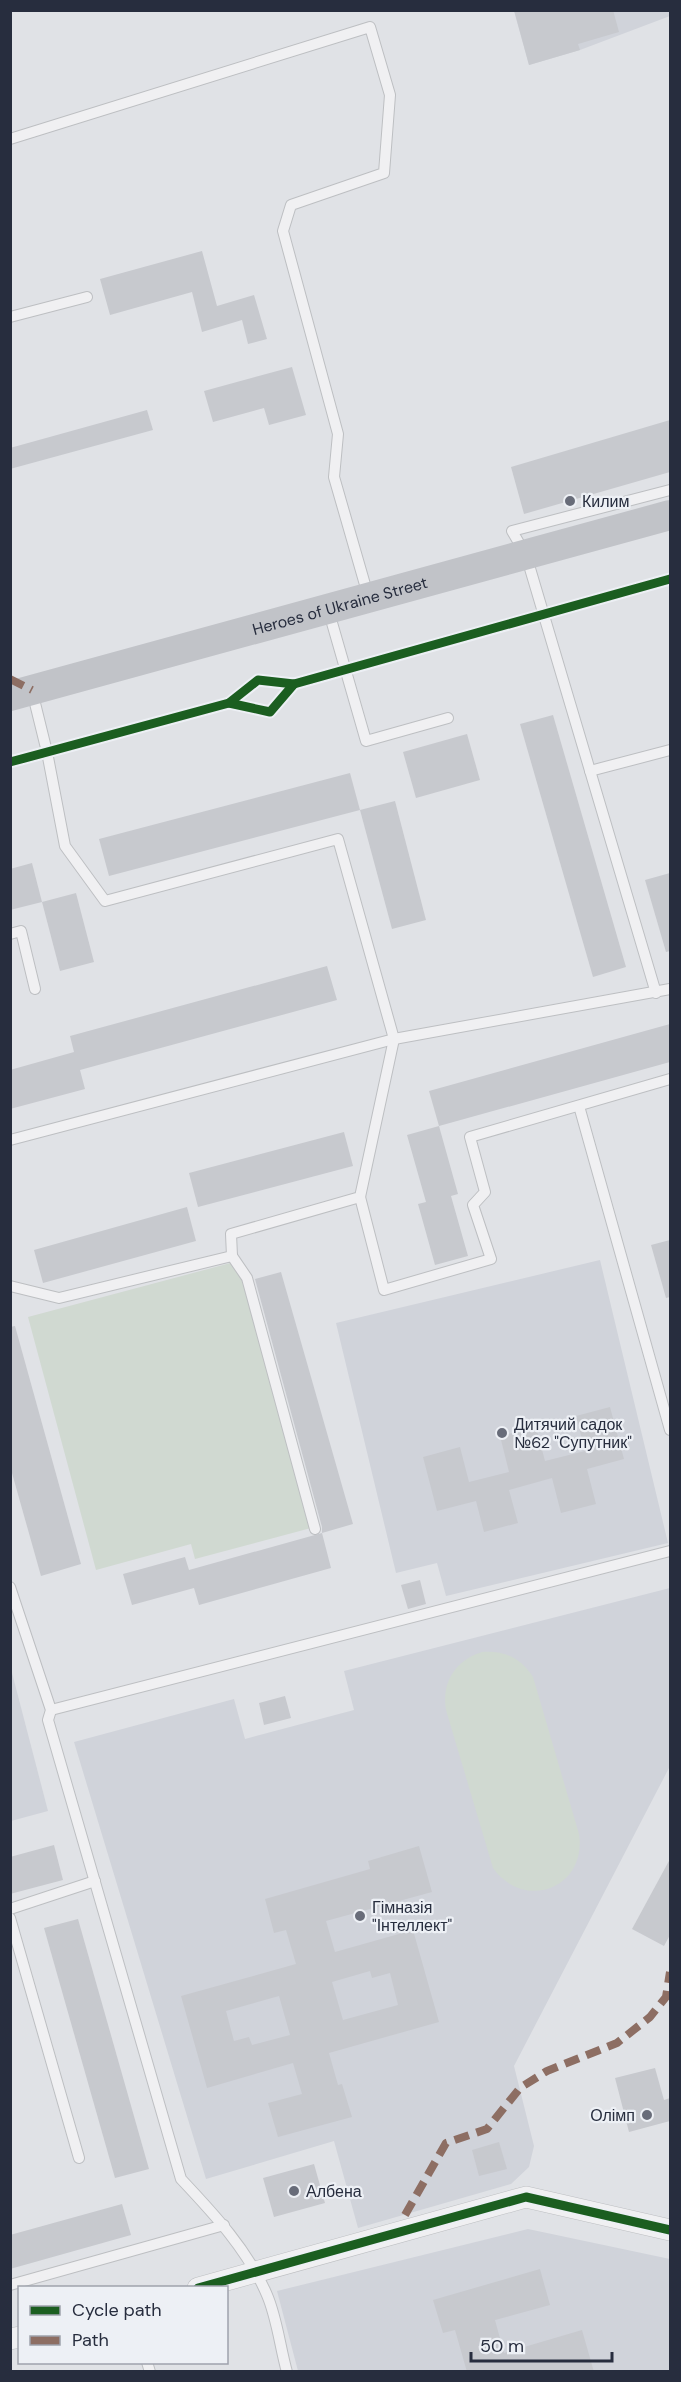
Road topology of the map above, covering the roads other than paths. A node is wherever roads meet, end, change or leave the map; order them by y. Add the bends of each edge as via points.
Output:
1 (10, 139) edge
2 (87, 297) dead end
3 (10, 317) edge
4 (670, 490) edge
5 (670, 515) edge
6 (526, 555) junction
7 (369, 598) junction
8 (328, 609) junction
9 (21, 693) edge
10 (448, 718) dead end
11 (670, 750) edge
12 (590, 771) junction
13 (10, 934) edge
14 (35, 989) dead end
15 (670, 989) edge
16 (656, 993) junction
17 (394, 1039) junction
18 (670, 1078) edge
19 (579, 1106) junction
20 (10, 1140) edge
21 (360, 1197) junction
22 (232, 1256) junction
23 (10, 1286) edge
24 (670, 1430) edge
25 (315, 1529) dead end
26 (670, 1551) edge
27 (10, 1587) edge
28 (51, 1710) junction
29 (95, 1881) junction
30 (10, 1909) edge
31 (10, 1918) edge
32 (79, 2158) dead end
33 (224, 2225) junction
34 (670, 2230) edge
35 (255, 2272) junction
36 (10, 2285) edge
37 (205, 2286) edge
38 (287, 2372) edge

1 - 7 lane via 370,27 390,95 384,173 291,205 284,231 338,434 334,477
2 - 3 lane
4 - 6 lane via 512,531
5 - 6 main road, Heroes of Ukraine Street
6 - 7 main road, Heroes of Ukraine Street
6 - 12 lane
7 - 8 main road, Heroes of Ukraine Street
8 - 9 main road, Heroes of Ukraine Street
8 - 10 lane via 366,741
9 - 17 lane via 47,752 65,846 105,900 338,839
11 - 12 lane
12 - 16 lane
13 - 14 lane via 21,931
15 - 16 lane
16 - 17 lane
17 - 20 lane
17 - 21 lane
18 - 19 lane
19 - 21 lane via 470,1137 485,1192 473,1205 491,1258 384,1290
19 - 24 lane
21 - 22 lane via 231,1234
22 - 23 lane via 58,1298
22 - 25 lane via 247,1278
26 - 28 lane
27 - 28 lane
28 - 29 lane via 48,1720
29 - 30 lane
29 - 33 lane via 181,2178
31 - 32 lane
33 - 35 lane
33 - 36 lane
34 - 35 street via 526,2197
35 - 37 street
35 - 38 lane via 267,2296

